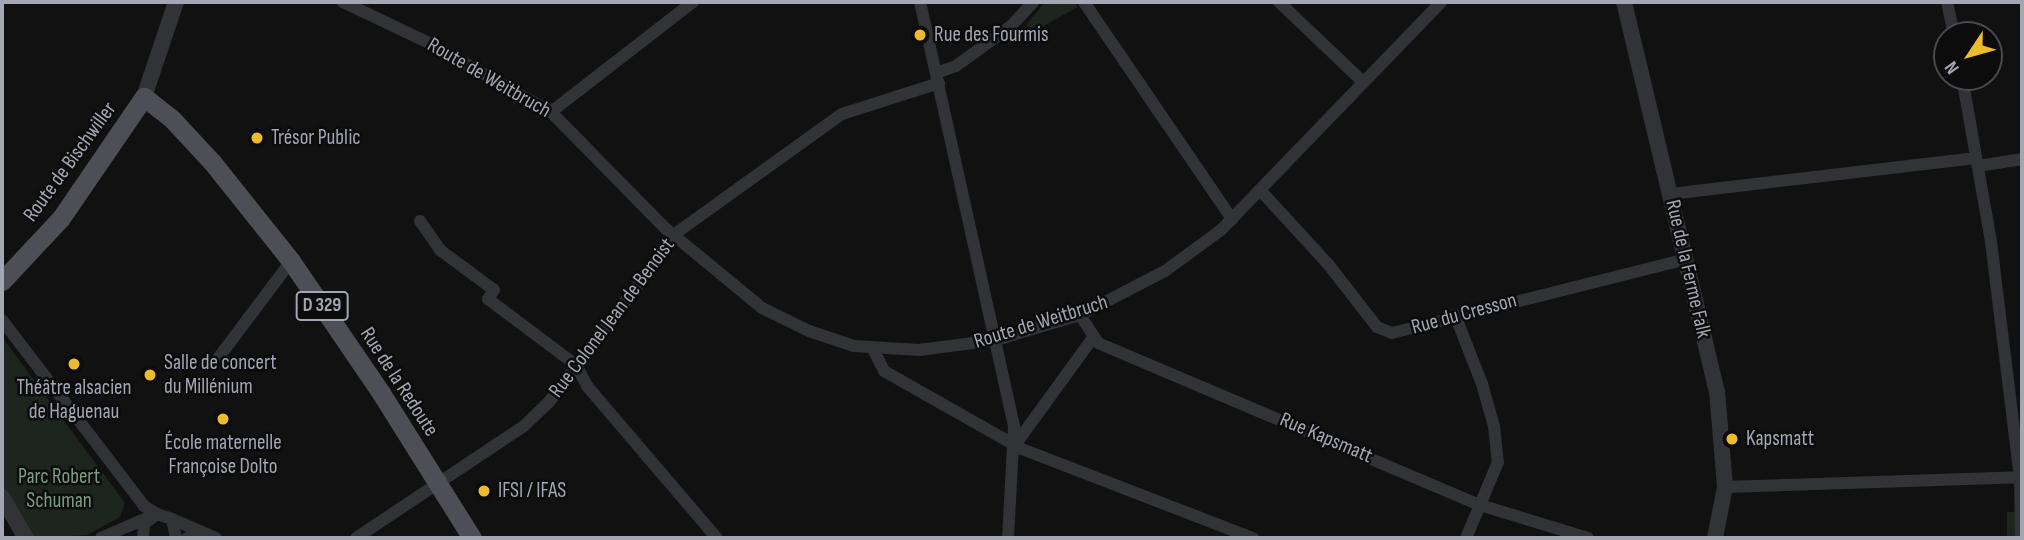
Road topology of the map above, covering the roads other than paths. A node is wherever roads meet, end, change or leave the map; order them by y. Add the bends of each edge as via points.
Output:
1 (176, 2) edge
2 (343, 2) edge
3 (693, 2) edge
4 (920, 2) edge
5 (1033, 2) edge
6 (1084, 2) edge
7 (1279, 2) edge
8 (1441, 2) edge
9 (1624, 2) edge
10 (1947, 2) edge
11 (1951, 21) edge
12 (937, 78) junction
13 (1364, 83) junction
14 (1964, 91) edge
15 (144, 97) junction
16 (551, 111) junction
17 (2022, 159) edge
18 (1977, 162) junction
19 (1260, 190) junction
20 (1670, 194) junction
21 (1232, 219) junction
22 (420, 221) dead end
23 (674, 236) junction
24 (1686, 259) junction
25 (291, 261) junction
26 (3, 278) edge
27 (1080, 315) junction
28 (1455, 316) junction
29 (2, 320) edge
30 (996, 340) junction
31 (1092, 340) junction
32 (873, 349) junction
33 (219, 357) dead end
34 (576, 365) junction
35 (2017, 407) edge
36 (1015, 445) junction
37 (2020, 477) junction
38 (437, 485) junction
39 (1724, 487) junction
40 (2, 497) edge
41 (1480, 505) junction
42 (2021, 508) edge
43 (2, 511) edge
44 (154, 515) junction
45 (172, 519) junction
46 (197, 536) edge
47 (15, 538) edge
48 (26, 538) edge
49 (101, 538) edge
50 (143, 538) edge
51 (176, 538) edge
52 (216, 538) edge
53 (356, 538) edge
54 (472, 538) edge
55 (716, 538) edge
56 (1008, 538) edge
57 (1252, 538) edge
58 (1466, 538) edge
59 (1588, 538) edge
60 (1715, 538) edge
61 (2021, 538) edge

1 - 15 street, Route de Bischwiller
2 - 16 street, Route de Weitbruch via 429,43
3 - 16 street
4 - 12 street
5 - 12 street, Rue Colonel Jean de Benoist via 1011,26
6 - 21 street
7 - 13 street
8 - 13 street, Route de Weitbruch
9 - 20 street, Rue de la Ferme Falk
10 - 11 street
12 - 23 street, Rue Colonel Jean de Benoist via 842,114
12 - 30 street
13 - 19 street, Route de Weitbruch
14 - 18 street
15 - 25 main road, Rue de la Redoute / D 329 via 166,113 212,162
15 - 26 main road, Route de Bischwiller via 61,218
16 - 23 street, Route de Weitbruch
17 - 18 street
18 - 20 street
18 - 35 street
19 - 21 street, Route de Weitbruch
19 - 28 street, Rue du Cresson via 1328,264 1377,327 1392,333
20 - 24 street, Rue de la Ferme Falk
21 - 27 street, Route de Weitbruch via 1165,271
22 - 34 street via 440,250 494,290 488,299
23 - 32 street, Route de Weitbruch via 742,294 787,322
23 - 34 street, Rue Colonel Jean de Benoist
24 - 28 street, Rue du Cresson
24 - 39 street, Rue de la Ferme Falk via 1717,391
25 - 33 street
25 - 38 main road, Rue de la Redoute / D 329
27 - 30 street, Route de Weitbruch
27 - 31 street
28 - 41 street via 1494,426 1498,462
29 - 44 street
30 - 32 street, Route de Weitbruch via 956,348
30 - 36 street
31 - 36 street
31 - 41 street, Rue Kapsmatt
32 - 36 street via 884,371
34 - 38 street, Rue Colonel Jean de Benoist via 549,402 516,434
34 - 55 street via 587,386
35 - 37 street
36 - 56 street
36 - 57 street
37 - 39 street
37 - 42 street
38 - 53 street, Rue Colonel Jean de Benoist
38 - 54 main road, Rue de la Redoute / D 329
39 - 60 street, Rue de la Ferme Falk
40 - 48 street
41 - 58 street
41 - 59 street, Rue Kapsmatt
42 - 61 street
43 - 47 street
44 - 45 street
44 - 49 street
44 - 50 street via 144,524
45 - 46 street
45 - 51 street
46 - 52 street

